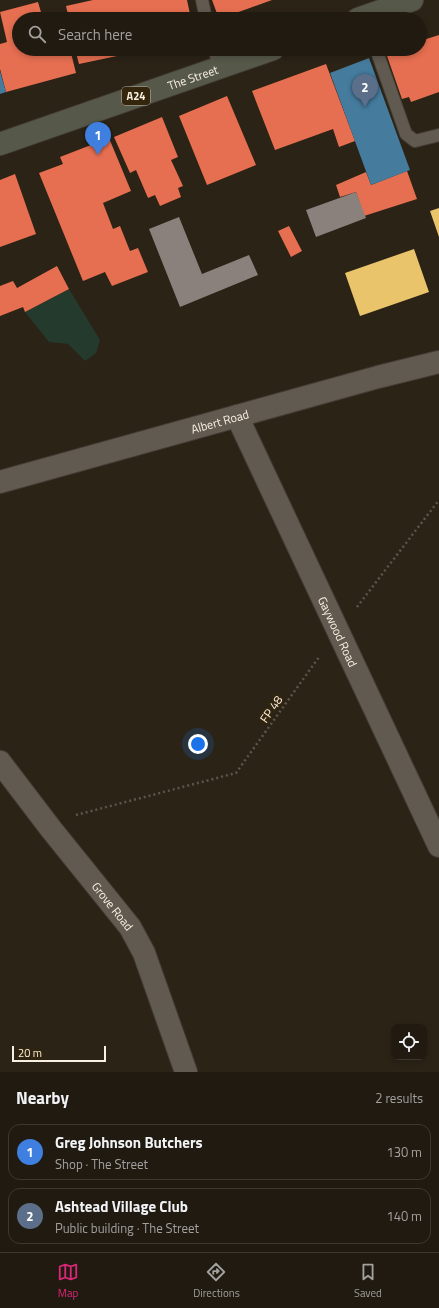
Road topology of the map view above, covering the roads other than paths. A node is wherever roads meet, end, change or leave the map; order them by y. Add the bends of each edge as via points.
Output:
1 (202, 0) edge
2 (412, 0) edge
3 (205, 12) edge
4 (379, 12) edge
5 (229, 56) edge
6 (378, 56) edge
7 (217, 58) edge
8 (439, 135) edge
9 (0, 144) edge
10 (439, 362) edge
11 (237, 416) junction
12 (0, 482) edge
13 (0, 762) edge
14 (6, 782) edge
15 (439, 846) edge
16 (186, 1072) edge

1 - 3 lane
2 - 4 highway
5 - 7 highway, The Street / A24
6 - 8 lane via 406,134 415,141
7 - 9 highway, The Street / A24
10 - 11 street, Albert Road
11 - 12 street, Albert Road
11 - 15 street, Gaywood Road
13 - 14 street, Grove Road
14 - 16 street, Grove Road via 51,829 130,927 144,952

